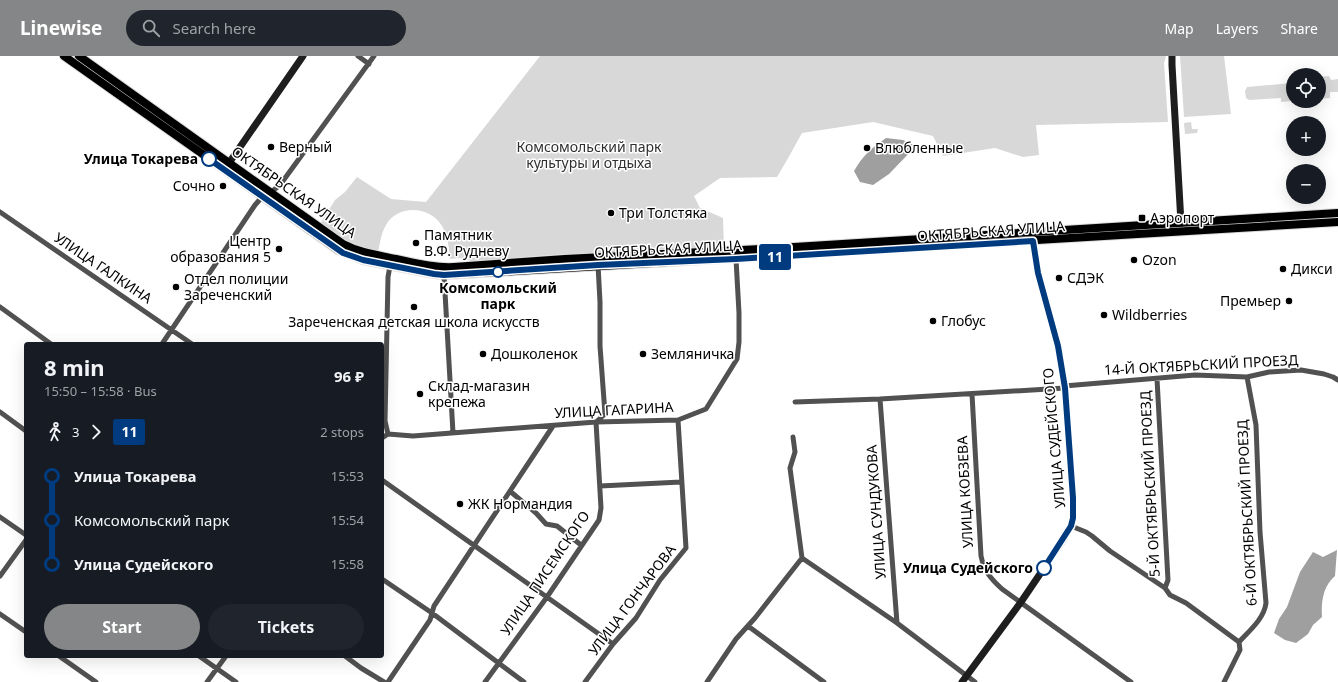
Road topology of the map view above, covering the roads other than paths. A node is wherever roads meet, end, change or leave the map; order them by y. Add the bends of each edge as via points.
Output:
1 (64, 56) edge
2 (79, 56) edge
3 (303, 56) edge
4 (358, 56) edge
5 (374, 56) edge
6 (1172, 56) edge
7 (369, 64) junction
8 (226, 166) junction
9 (270, 193) junction
10 (262, 197) junction
11 (0, 212) edge
12 (1338, 213) edge
13 (1338, 222) edge
14 (1182, 228) junction
15 (1032, 232) junction
16 (1033, 241) junction
17 (736, 259) junction
18 (598, 265) junction
19 (390, 266) junction
20 (444, 271) junction
21 (0, 307) edge
22 (172, 330) junction
23 (48, 342) edge
24 (163, 342) edge
25 (189, 342) edge
26 (1247, 377) junction
27 (1157, 379) junction
28 (1338, 380) edge
29 (1065, 387) junction
30 (972, 394) junction
31 (880, 399) junction
32 (795, 402) dead end
33 (0, 412) edge
34 (678, 420) junction
35 (596, 422) junction
36 (554, 426) junction
37 (24, 430) edge
38 (452, 433) junction
39 (388, 434) junction
40 (384, 437) edge
41 (793, 437) dead end
42 (384, 481) edge
43 (681, 482) junction
44 (600, 486) junction
45 (511, 492) junction
46 (0, 517) edge
47 (1071, 526) junction
48 (24, 535) edge
49 (24, 543) edge
50 (581, 545) junction
51 (475, 546) junction
52 (802, 558) junction
53 (0, 576) edge
54 (384, 580) edge
55 (1165, 588) junction
56 (547, 597) junction
57 (1021, 602) junction
58 (432, 613) junction
59 (0, 614) edge
60 (897, 623) junction
61 (748, 626) junction
62 (24, 631) edge
63 (1239, 642) junction
64 (613, 644) junction
65 (62, 658) edge
66 (201, 658) edge
67 (225, 658) edge
68 (347, 658) edge
69 (498, 664) junction
70 (217, 669) junction
71 (964, 679) edge
72 (96, 682) edge
73 (207, 682) edge
74 (236, 682) edge
75 (384, 682) edge
76 (388, 682) edge
77 (485, 682) edge
78 (524, 682) edge
79 (585, 682) edge
80 (707, 682) edge
81 (824, 682) edge
82 (975, 682) edge
83 (1131, 682) edge
84 (1224, 682) edge

1 - 8 main road, ОКТЯБРЬСКАЯ УЛИЦА
2 - 8 main road, ОКТЯБРЬСКАЯ УЛИЦА
3 - 8 street
4 - 7 street
5 - 7 street
6 - 14 street
7 - 9 street via 280,185
8 - 9 main road, ОКТЯБРЬСКАЯ УЛИЦА
8 - 10 main road, ОКТЯБРЬСКАЯ УЛИЦА
9 - 10 main road
9 - 20 main road, ОКТЯБРЬСКАЯ УЛИЦА via 350,248
10 - 19 main road, ОКТЯБРЬСКАЯ УЛИЦА via 338,250 363,260
10 - 22 street
11 - 22 street, УЛИЦА ГАЛКИНА
12 - 14 main road, ОКТЯБРЬСКАЯ УЛИЦА
13 - 14 main road, ОКТЯБРЬСКАЯ УЛИЦА
14 - 15 main road, ОКТЯБРЬСКАЯ УЛИЦА
14 - 16 main road, ОКТЯБРЬСКАЯ УЛИЦА
15 - 16 main road, УЛИЦА СУДЕЙСКОГО
15 - 20 main road, ОКТЯБРЬСКАЯ УЛИЦА via 565,258
16 - 17 main road, ОКТЯБРЬСКАЯ УЛИЦА
16 - 29 street, УЛИЦА СУДЕЙСКОГО
17 - 18 main road, ОКТЯБРЬСКАЯ УЛИЦА
17 - 34 street, УЛИЦА ГАГАРИНА via 740,312 736,359 706,408
18 - 20 main road, ОКТЯБРЬСКАЯ УЛИЦА
18 - 35 street via 605,414
19 - 20 main road, ОКТЯБРЬСКАЯ УЛИЦА via 434,274
19 - 39 street via 385,421
20 - 38 street
21 - 23 street
22 - 24 street
22 - 25 street, УЛИЦА ГАЛКИНА
26 - 27 street, 14-Й ОКТЯБРЬСКИЙ ПРОЕЗД via 1195,375
26 - 28 street, 14-Й ОКТЯБРЬСКИЙ ПРОЕЗД via 1269,372 1301,370 1333,376
26 - 63 street, 6-Й ОКТЯБРЬСКИЙ ПРОЕЗД via 1256,425 1260,532 1266,603 1265,611 1258,622
27 - 29 street, 14-Й ОКТЯБРЬСКИЙ ПРОЕЗД
27 - 55 street, 5-Й ОКТЯБРЬСКИЙ ПРОЕЗД via 1168,580
29 - 30 street, 14-Й ОКТЯБРЬСКИЙ ПРОЕЗД
29 - 47 street, УЛИЦА СУДЕЙСКОГО via 1073,498
30 - 31 street, 14-Й ОКТЯБРЬСКИЙ ПРОЕЗД
30 - 57 street, УЛИЦА КОБЗЕВА via 983,566 1002,589
31 - 32 street, 14-Й ОКТЯБРЬСКИЙ ПРОЕЗД
31 - 60 street, УЛИЦА СУНДУКОВА
33 - 37 street
34 - 35 street, УЛИЦА ГАГАРИНА
34 - 43 street, УЛИЦА ГОНЧАРОВА
35 - 36 street, УЛИЦА ГАГАРИНА
35 - 44 street, УЛИЦА ПИСЕМСКОГО
36 - 38 street, УЛИЦА ГАГАРИНА
36 - 45 street
38 - 39 street, УЛИЦА ГАГАРИНА via 413,436
39 - 40 street
41 - 52 street via 795,452 790,468
42 - 51 street
43 - 44 street
43 - 64 street, УЛИЦА ГОНЧАРОВА via 686,548 660,580 636,618
44 - 50 street, УЛИЦА ПИСЕМСКОГО via 599,520
45 - 50 street via 546,524 557,526
45 - 51 street
46 - 48 street
47 - 55 street via 1092,536
47 - 57 street, УЛИЦА СУДЕЙСКОГО
49 - 53 street
50 - 56 street, УЛИЦА ПИСЕМСКОГО
51 - 56 street
51 - 58 street via 434,606
52 - 60 street
52 - 61 street
54 - 58 street
55 - 63 street via 1170,595 1186,603
56 - 64 street
56 - 69 street, УЛИЦА ПИСЕМСКОГО
57 - 71 street, УЛИЦА СУДЕЙСКОГО
57 - 83 street, УЛИЦА КОБЗЕВА
58 - 69 street
58 - 76 street via 430,620
59 - 62 street
60 - 71 street
61 - 80 street via 736,639
61 - 81 street
63 - 84 street via 1240,650
64 - 79 street, УЛИЦА ГОНЧАРОВА
65 - 72 street
66 - 70 street
67 - 70 street
68 - 75 street
69 - 77 street, УЛИЦА ПИСЕМСКОГО
69 - 78 street
70 - 73 street
70 - 74 street
71 - 82 street

